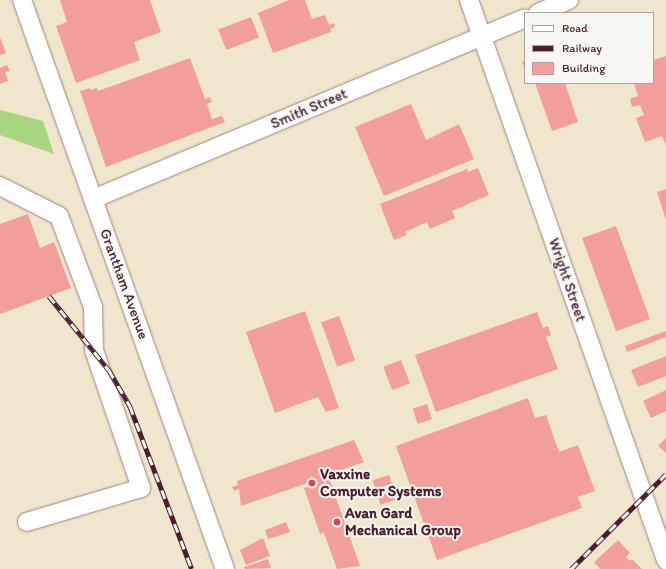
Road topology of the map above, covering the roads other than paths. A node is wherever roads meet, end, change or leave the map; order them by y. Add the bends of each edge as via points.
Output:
1 (22, 0) edge
2 (469, 0) edge
3 (569, 0) edge
4 (540, 12) edge
5 (524, 18) edge
6 (482, 36) junction
7 (0, 186) edge
8 (93, 199) junction
9 (27, 522) dead end
10 (666, 560) edge
11 (225, 569) edge

1 - 8 street, Grantham Avenue
2 - 6 street, Wright Street
3 - 4 street
5 - 6 street, Smith Street
6 - 8 street, Smith Street
6 - 10 street, Wright Street
7 - 9 street via 60,216 94,307 94,350 141,488
8 - 11 street, Grantham Avenue

